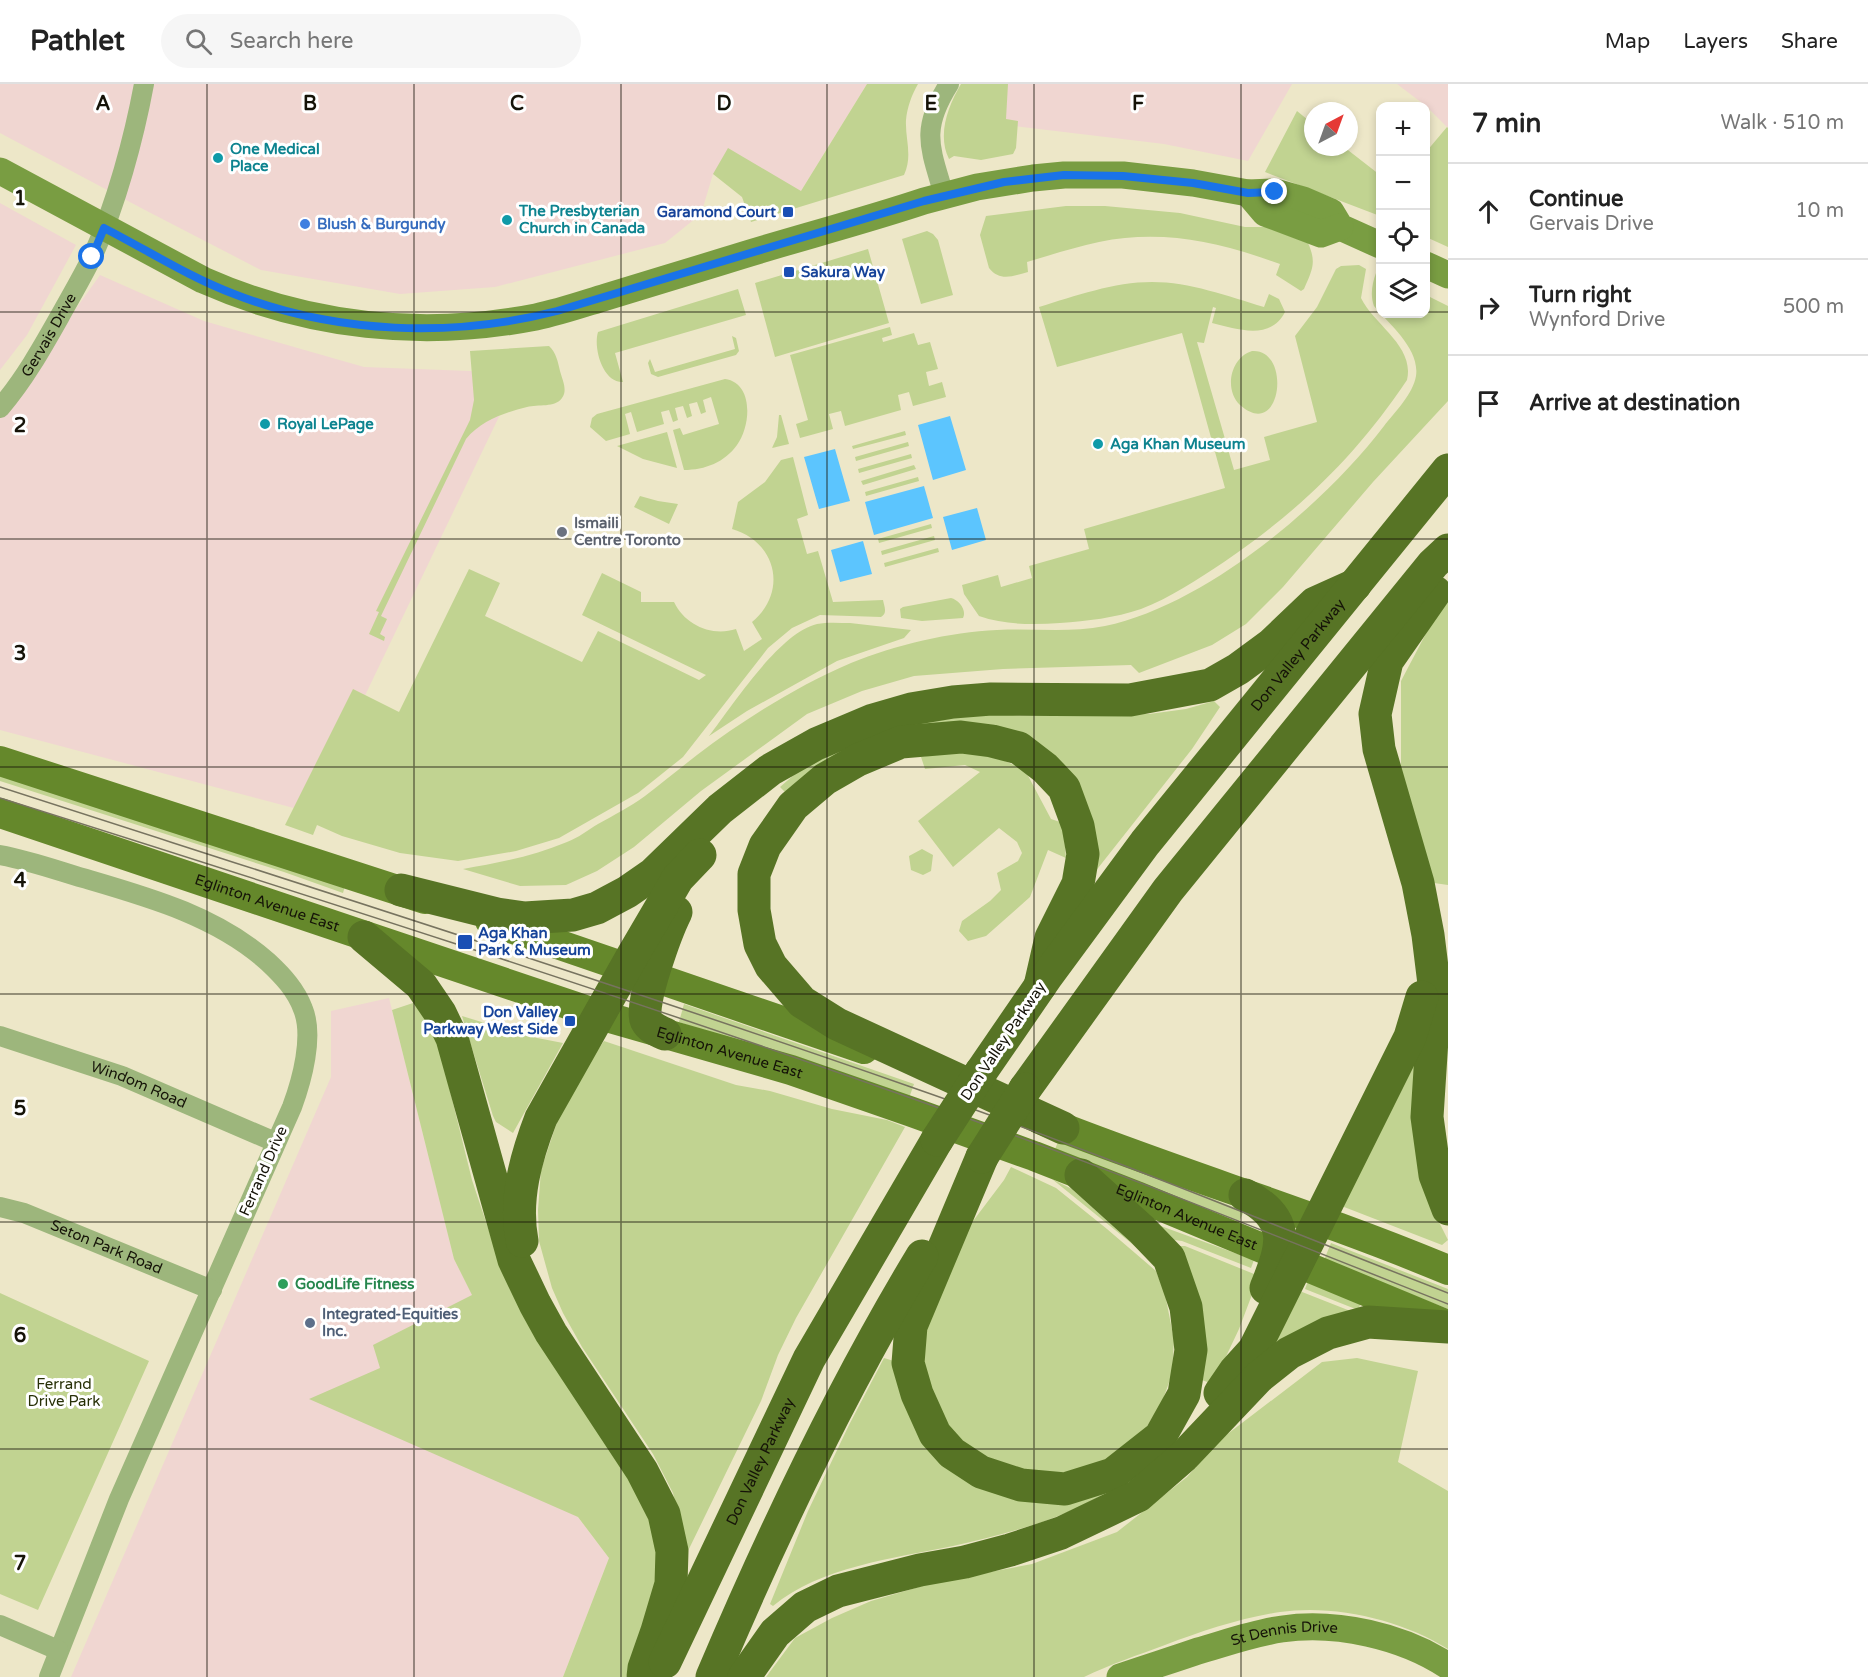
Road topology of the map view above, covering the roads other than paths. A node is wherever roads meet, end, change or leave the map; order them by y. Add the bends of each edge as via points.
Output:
1 (144, 84) edge
2 (949, 84) edge
3 (0, 171) edge
4 (944, 195) junction
5 (104, 228) junction
6 (1376, 243) edge
7 (1430, 267) edge
8 (1448, 275) edge
9 (0, 408) edge
10 (1448, 470) edge
11 (1448, 550) edge
12 (1448, 567) edge
13 (1355, 585) junction
14 (816, 744) junction
15 (0, 761) edge
16 (0, 813) edge
17 (0, 855) edge
18 (400, 890) junction
19 (1428, 935) junction
20 (364, 937) junction
21 (639, 973) junction
22 (1040, 986) junction
23 (600, 1015) junction
24 (665, 1034) junction
25 (0, 1036) edge
26 (1063, 1128) junction
27 (275, 1142) junction
28 (982, 1157) junction
29 (1081, 1175) junction
30 (1245, 1195) junction
31 (0, 1207) edge
32 (1448, 1209) edge
33 (1318, 1220) junction
34 (1288, 1258) junction
35 (1448, 1270) edge
36 (212, 1290) junction
37 (535, 1304) junction
38 (1448, 1326) edge
39 (1110, 1509) junction
40 (0, 1625) edge
41 (58, 1650) junction
42 (1448, 1666) edge
43 (49, 1677) edge
44 (643, 1677) edge
45 (659, 1677) edge
46 (712, 1677) edge
47 (744, 1677) edge
48 (1120, 1677) edge

1 - 5 street, Gervais Drive
2 - 4 street via 934,111 930,136 930,151
3 - 5 street
4 - 5 street via 536,317 421,329 326,319 235,295
4 - 6 street via 1064,175 1123,176 1248,193 1275,192 1330,212 1340,227
5 - 9 street, Gervais Drive via 41,350
7 - 8 street
10 - 13 highway, Don Valley Parkway
11 - 28 highway, bridge via 1425,573 1168,890 1025,1089
12 - 19 highway via 1442,582 1387,661 1375,714 1379,749 1418,883
13 - 14 highway via 1315,603 1272,645 1210,685 1130,700 953,702 873,720
13 - 22 highway, Don Valley Parkway via 1144,843
14 - 18 highway via 770,770 720,809 653,874 597,908 573,915 525,918
14 - 21 highway via 714,839
15 - 18 main road
16 - 20 main road, Eglinton Avenue East
17 - 27 street, Ferrand Drive via 198,916 250,946 287,980 304,1010 307,1042 301,1083
18 - 21 main road
19 - 32 highway via 1435,992 1427,1117 1435,1175
19 - 33 highway via 1425,991 1410,1037
20 - 23 main road, Eglinton Avenue East
20 - 37 highway via 421,985 452,1038 514,1260
21 - 23 highway
21 - 24 highway via 644,1014 652,1028
21 - 26 main road via 876,1053
22 - 26 highway via 1052,938 1078,884 1083,854 1064,788 1019,748 961,737 901,742 825,779 793,806 765,846 754,874 754,910 760,944 771,966 802,1002 837,1024
22 - 45 highway, Don Valley Parkway, bridge via 937,1140 809,1359
23 - 24 main road, Eglinton Avenue East
23 - 37 highway via 541,1118 521,1184 519,1226
24 - 29 main road, Eglinton Avenue East via 791,1070
25 - 27 street, Windom Road via 122,1076
26 - 30 main road
27 - 36 street, Ferrand Drive
28 - 29 highway via 911,1326 908,1363 934,1434 952,1453 981,1472 1021,1485 1065,1489 1113,1474 1160,1437 1184,1394 1191,1350 1186,1307 1169,1258
28 - 46 highway via 893,1303 830,1422 758,1568
29 - 34 main road, Eglinton Avenue East
30 - 33 main road
30 - 34 highway via 1270,1212
31 - 36 street, Seton Park Road via 24,1213
33 - 34 highway
33 - 35 main road
34 - 38 main road, Eglinton Avenue East
34 - 39 highway via 1254,1350 1234,1371 1193,1432
36 - 41 street, Ferrand Drive via 142,1446
37 - 44 highway via 642,1472 664,1514 672,1551 671,1584
38 - 39 highway via 1357,1324 1328,1333 1289,1353 1259,1377 1184,1456 1138,1496
39 - 47 highway via 1061,1533 1011,1550 838,1591 805,1607 775,1633
40 - 41 street
41 - 43 street, Ferrand Drive
42 - 48 street, St Dennis Drive via 1404,1642 1337,1628 1285,1628

